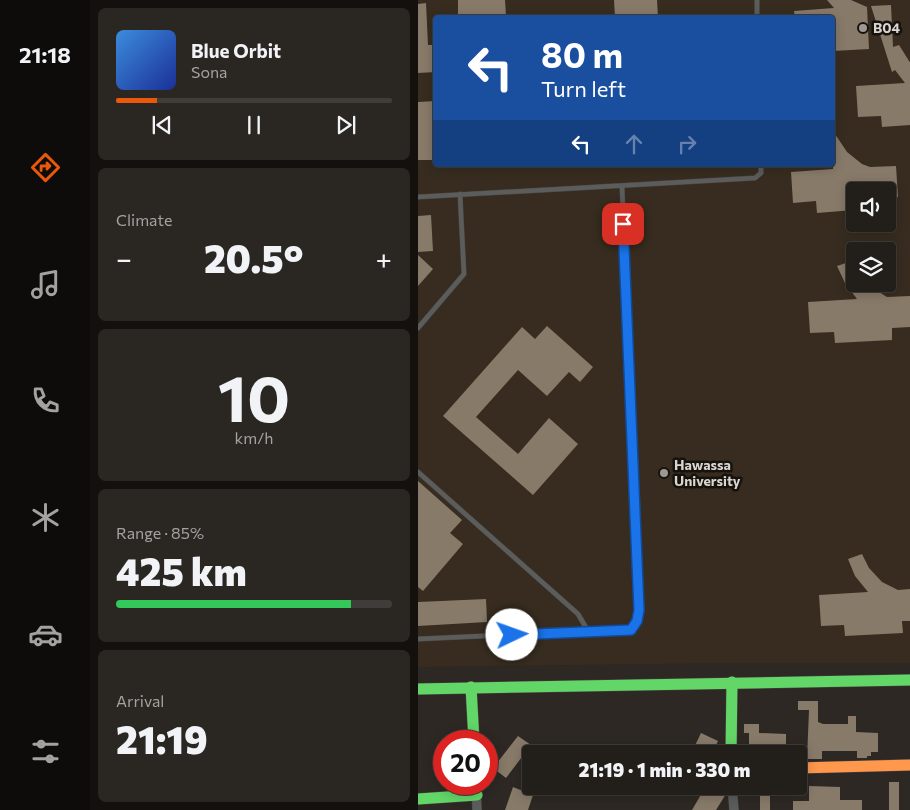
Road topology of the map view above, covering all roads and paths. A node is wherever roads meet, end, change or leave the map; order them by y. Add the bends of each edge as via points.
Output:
1 (757, 0) edge
2 (757, 15) edge
3 (761, 167) edge
4 (622, 186) junction
5 (460, 194) junction
6 (418, 197) edge
7 (418, 328) edge
8 (418, 472) edge
9 (588, 631) junction
10 (418, 640) edge
11 (910, 680) edge
12 (732, 682) junction
13 (471, 687) junction
14 (418, 688) edge
15 (473, 730) edge
16 (731, 745) edge
17 (910, 765) edge
18 (807, 768) edge
19 (440, 795) edge
20 (476, 795) edge
21 (733, 795) edge
22 (418, 798) edge
23 (477, 810) edge
24 (734, 810) edge

1 - 2 lane
3 - 4 lane via 762,173 755,178
4 - 5 lane
4 - 9 lane via 639,610 631,630
5 - 6 lane
5 - 7 lane via 464,274
8 - 9 lane via 578,614
9 - 10 lane
11 - 12 street
12 - 13 street
12 - 16 street
13 - 14 street
13 - 15 street
17 - 18 street
19 - 22 street
20 - 23 street
21 - 24 street

